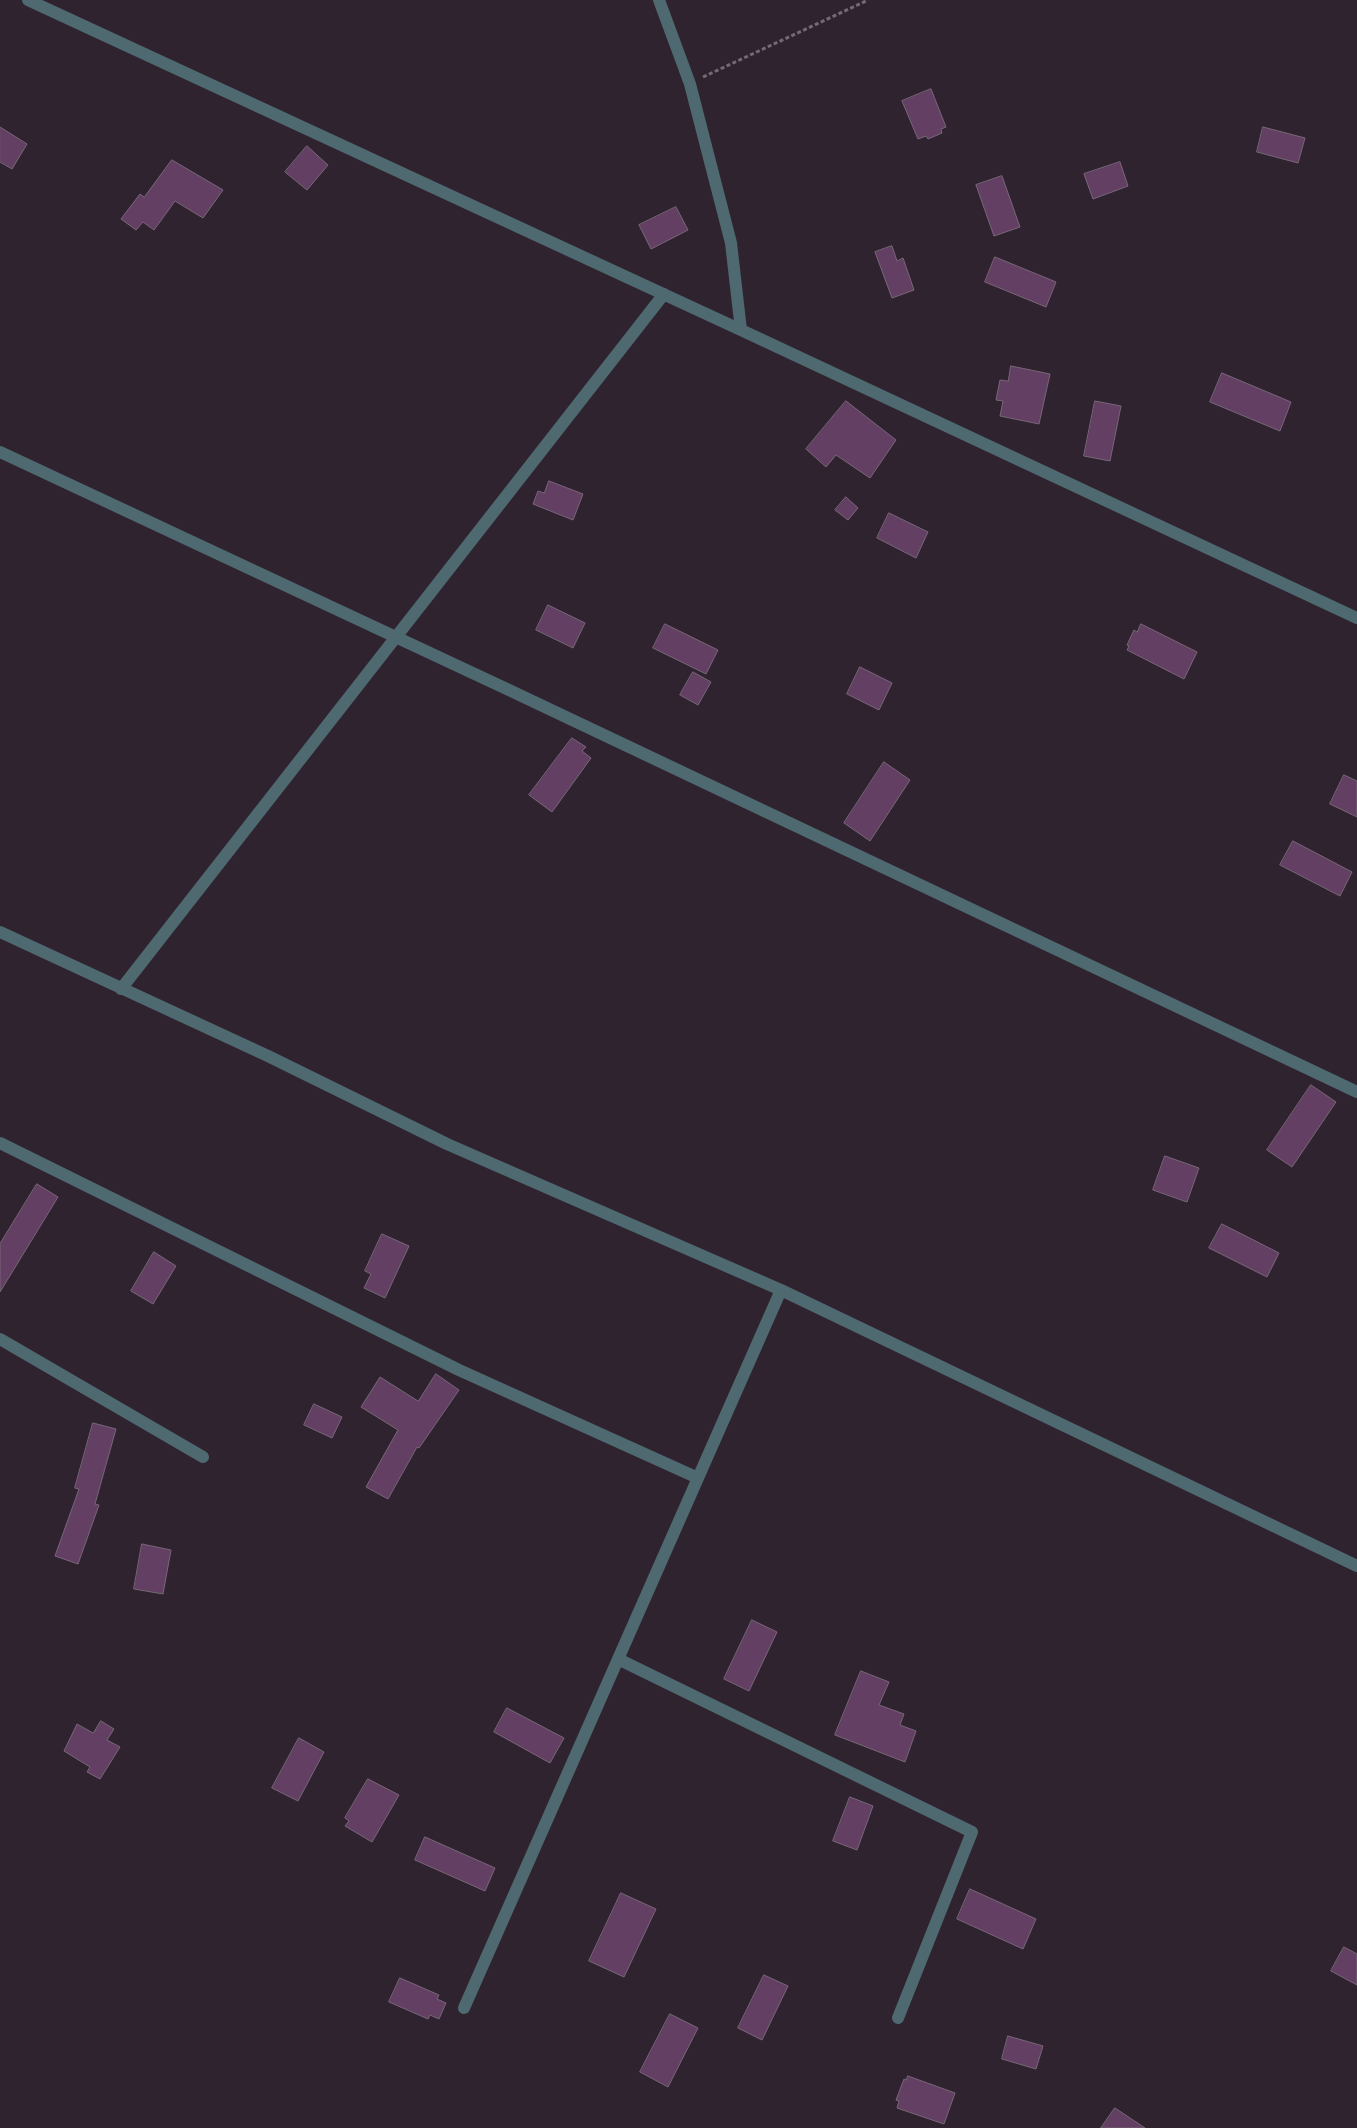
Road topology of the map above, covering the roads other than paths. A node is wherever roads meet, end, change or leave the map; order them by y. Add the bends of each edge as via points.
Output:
1 (28, 0) edge
2 (659, 0) edge
3 (664, 294) junction
4 (741, 330) junction
5 (0, 452) edge
6 (1357, 618) edge
7 (396, 638) junction
8 (0, 932) edge
9 (121, 989) junction
10 (1357, 1092) edge
11 (0, 1143) edge
12 (781, 1290) junction
13 (0, 1339) edge
14 (203, 1457) dead end
15 (698, 1478) junction
16 (1357, 1566) edge
17 (618, 1659) junction
18 (464, 2008) dead end
19 (898, 2018) dead end

1 - 3 street
2 - 4 street via 690,84 731,243
3 - 4 street
3 - 7 street
4 - 6 street
5 - 7 street
7 - 9 street
7 - 10 street
8 - 9 street
9 - 12 street via 268,1056 447,1144
11 - 15 street via 460,1370
12 - 15 street
12 - 16 street
13 - 14 street
15 - 17 street
17 - 18 street
17 - 19 street via 972,1832

